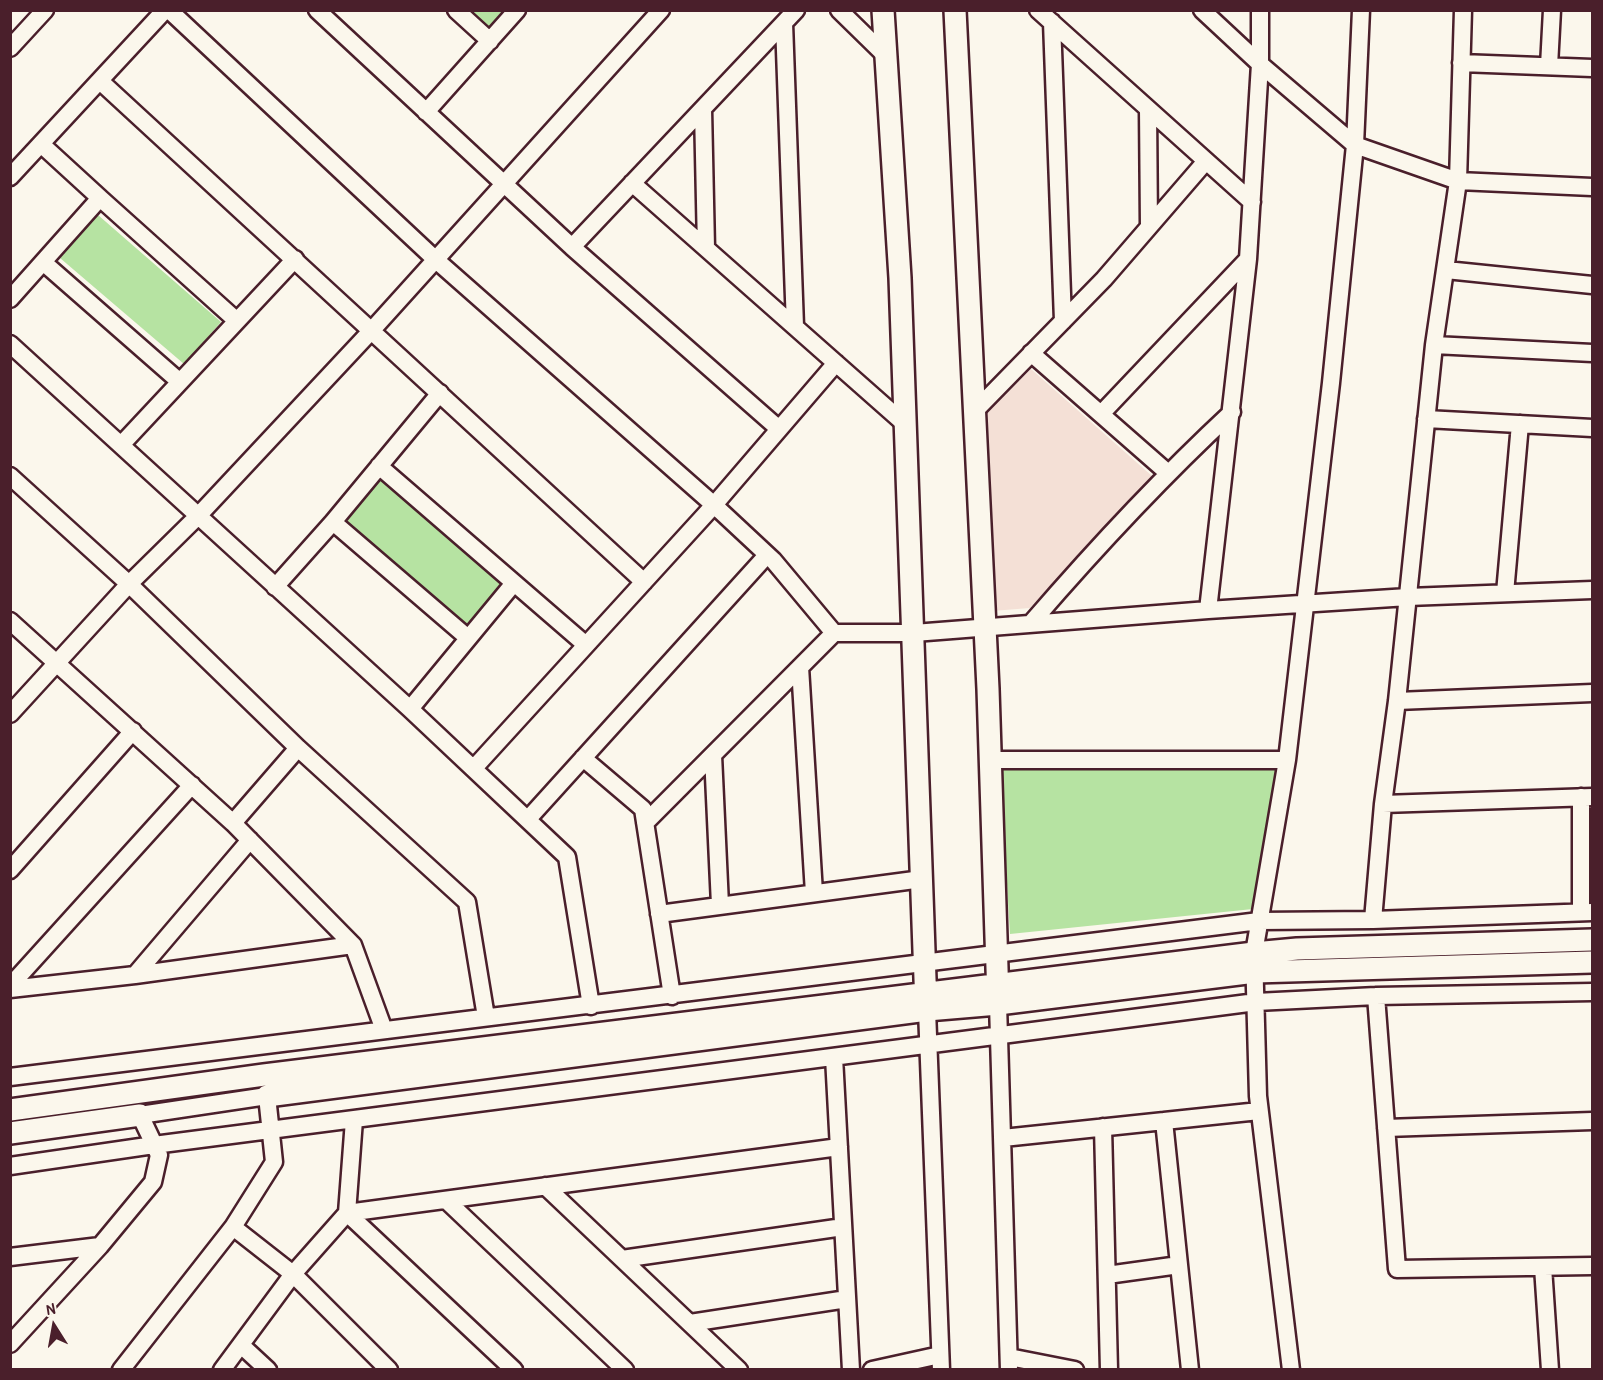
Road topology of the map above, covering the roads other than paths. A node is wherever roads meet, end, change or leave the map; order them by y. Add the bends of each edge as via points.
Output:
1 (45, 10) edge
2 (167, 10) edge
3 (317, 10) edge
4 (456, 10) edge
5 (517, 10) edge
6 (661, 10) edge
7 (839, 10) edge
8 (884, 10) edge
9 (955, 10) edge
10 (1038, 10) edge
11 (1202, 10) edge
12 (1260, 10) edge
13 (1361, 10) edge
14 (1463, 10) edge
15 (1552, 10) edge
16 (790, 17) edge
17 (1052, 22) junction
18 (490, 41) junction
19 (10, 48) edge
20 (886, 56) junction
21 (1461, 63) junction
22 (1260, 64) junction
23 (1549, 66) junction
24 (1593, 68) edge
25 (100, 81) junction
26 (703, 109) junction
27 (1148, 109) junction
28 (426, 112) junction
29 (41, 144) junction
30 (1355, 145) junction
31 (1206, 161) junction
32 (10, 177) edge
33 (1458, 181) junction
34 (503, 183) junction
35 (632, 183) junction
36 (1593, 187) edge
37 (100, 198) junction
38 (1252, 202) junction
39 (1149, 227) junction
40 (572, 247) junction
41 (706, 248) junction
42 (295, 259) junction
43 (1248, 259) junction
44 (436, 260) junction
45 (43, 262) junction
46 (1446, 270) junction
47 (1593, 285) edge
48 (10, 298) edge
49 (237, 321) junction
50 (1063, 321) junction
51 (795, 326) junction
52 (372, 330) junction
53 (10, 344) edge
54 (1434, 345) junction
55 (1031, 353) junction
56 (1593, 353) edge
57 (836, 363) junction
58 (180, 382) junction
59 (440, 393) junction
60 (974, 412) junction
61 (1232, 412) junction
62 (1101, 414) junction
63 (1426, 419) junction
64 (1520, 424) junction
65 (906, 425) junction
66 (1593, 428) edge
67 (779, 429) junction
68 (122, 444) junction
69 (379, 466) junction
70 (1168, 473) junction
71 (10, 476) edge
72 (714, 505) junction
73 (198, 516) junction
74 (333, 522) junction
75 (767, 555) junction
76 (644, 582) junction
77 (514, 583) junction
78 (129, 584) junction
79 (274, 587) junction
80 (1593, 590) edge
81 (1505, 593) junction
82 (1408, 597) junction
83 (1306, 604) junction
84 (1208, 610) junction
85 (10, 621) edge
86 (1032, 622) junction
87 (984, 627) junction
88 (834, 633) junction
89 (914, 633) junction
90 (468, 638) junction
91 (586, 645) junction
92 (58, 663) junction
93 (800, 667) junction
94 (1593, 693) edge
95 (1397, 701) junction
96 (410, 709) junction
97 (10, 714) edge
98 (133, 731) junction
99 (298, 747) junction
100 (713, 754) junction
101 (583, 758) junction
102 (990, 760) junction
103 (1287, 760) junction
104 (474, 768) junction
105 (192, 785) junction
106 (1587, 797) edge
107 (1383, 804) junction
108 (528, 819) junction
109 (233, 823) junction
110 (645, 823) junction
111 (250, 840) junction
112 (10, 870) edge
113 (922, 879) junction
114 (814, 893) junction
115 (720, 906) junction
116 (1587, 912) edge
117 (659, 914) junction
118 (1373, 920) junction
119 (1259, 921) junction
120 (1593, 940) edge
121 (353, 945) junction
122 (997, 954) junction
123 (1255, 962) junction
124 (1593, 962) edge
125 (925, 963) junction
126 (135, 975) junction
127 (10, 988) edge
128 (1593, 992) edge
129 (998, 994) junction
130 (672, 996) junction
131 (1376, 996) junction
132 (926, 1002) junction
133 (1256, 1002) junction
134 (591, 1006) junction
135 (486, 1017) junction
136 (384, 1030) junction
137 (1000, 1034) junction
138 (929, 1045) junction
139 (834, 1057) junction
140 (10, 1077) edge
141 (267, 1096) junction
142 (10, 1110) edge
143 (1259, 1111) junction
144 (140, 1115) junction
145 (354, 1120) junction
146 (1164, 1121) junction
147 (1593, 1121) edge
148 (1103, 1127) junction
149 (1386, 1128) junction
150 (271, 1130) junction
151 (10, 1133) edge
152 (1003, 1138) junction
153 (154, 1145) junction
154 (839, 1147) junction
155 (10, 1166) edge
156 (545, 1186) junction
157 (447, 1201) junction
158 (347, 1213) junction
159 (233, 1227) junction
160 (843, 1227) junction
161 (100, 1246) junction
162 (10, 1257) edge
163 (622, 1259) junction
164 (1179, 1265) junction
165 (1543, 1266) junction
166 (1593, 1266) edge
167 (293, 1274) junction
168 (1107, 1275) junction
169 (847, 1299) junction
170 (690, 1323) junction
171 (16, 1332) edge
172 (10, 1344) edge
173 (241, 1345) junction
174 (940, 1362) edge
175 (1009, 1363) edge
176 (121, 1370) edge
177 (222, 1370) edge
178 (268, 1370) edge
179 (389, 1370) edge
180 (514, 1370) edge
181 (625, 1370) edge
182 (740, 1370) edge
183 (851, 1370) edge
184 (872, 1370) edge
185 (1075, 1370) edge
186 (1109, 1370) edge
187 (1190, 1370) edge
188 (1291, 1370) edge
189 (1550, 1370) edge

1 - 19 street
2 - 25 street
2 - 44 street
3 - 28 street
4 - 18 street
5 - 18 street
6 - 34 street
7 - 20 street
8 - 20 street
9 - 60 street
10 - 17 street
11 - 22 street
12 - 22 street
13 - 30 street
14 - 21 street
15 - 23 street
16 - 26 street
16 - 51 street
17 - 27 street
17 - 50 street
18 - 28 street
20 - 65 street
21 - 23 street
21 - 33 street
22 - 30 street
22 - 38 street
23 - 24 street
25 - 29 street
25 - 42 street
26 - 35 street
26 - 41 street
27 - 31 street
27 - 39 street
28 - 34 street
29 - 32 street
29 - 37 street
30 - 33 street
30 - 83 street
31 - 38 street
31 - 39 street
33 - 36 street
33 - 46 street
34 - 40 street
34 - 44 street
35 - 40 street
35 - 41 street
37 - 45 street
37 - 49 street
38 - 43 street
39 - 50 street
40 - 67 street
41 - 51 street
42 - 49 street
42 - 52 street
43 - 61 street
43 - 62 street
44 - 52 street
44 - 72 street
45 - 48 street
45 - 58 street
46 - 47 street
46 - 54 street
49 - 58 street
50 - 55 street
51 - 57 street
52 - 59 street
52 - 73 street
53 - 68 street
54 - 56 street
54 - 63 street
55 - 60 street
55 - 62 street
57 - 65 street
57 - 67 street
58 - 68 street
59 - 69 street
59 - 76 street
60 - 87 street
61 - 70 street
61 - 84 street
62 - 70 street
63 - 64 street
63 - 82 street
64 - 66 street
64 - 81 street
65 - 89 street
67 - 72 street
68 - 73 street
69 - 74 street
69 - 77 street
70 - 86 street
71 - 78 street
72 - 75 street
72 - 76 street
73 - 78 street
73 - 79 street
74 - 79 street
74 - 90 street
75 - 88 street
75 - 101 street
76 - 91 street
77 - 90 street
77 - 91 street
78 - 92 street
78 - 99 street
79 - 96 street
80 - 81 street
81 - 82 street
82 - 83 street
82 - 95 street
83 - 84 street
83 - 103 street
84 - 86 street
85 - 92 street
86 - 87 street
87 - 89 street
87 - 102 street
88 - 89 street
88 - 93 street
89 - 113 street
90 - 96 street
91 - 104 street
92 - 97 street
92 - 98 street
93 - 100 street
93 - 114 street
94 - 95 street
95 - 107 street
96 - 104 street
98 - 105 street
98 - 112 street
99 - 109 street
99 - 135 street via 466,902
100 - 110 street
100 - 115 street
101 - 108 street
101 - 110 street via 644,809
102 - 103 street
102 - 122 street
103 - 119 street
104 - 108 street
105 - 109 street
105 - 127 street
106 - 107 street
106 - 116 street
107 - 118 street
108 - 134 street via 567,857
109 - 111 street
110 - 117 street
111 - 121 street
111 - 126 street
113 - 114 street
113 - 125 street
114 - 115 street
115 - 117 street
116 - 118 street
117 - 130 street
118 - 119 street
119 - 122 street
119 - 123 street
120 - 123 street via 1309,949
121 - 126 street
121 - 136 street
122 - 125 street
122 - 129 street
123 - 124 street
123 - 129 street
123 - 133 street
125 - 130 street
125 - 132 street
126 - 127 street
128 - 131 street
129 - 132 street
129 - 137 street
130 - 134 street
131 - 133 street
131 - 149 street
132 - 138 street
132 - 141 street
132 - 142 street via 264,1075
133 - 137 street
133 - 143 street
134 - 135 street
135 - 136 street
136 - 140 street
137 - 138 street
137 - 152 street
138 - 139 street
138 - 174 street
139 - 145 street
139 - 154 street
141 - 144 street
141 - 150 street
143 - 146 street
143 - 188 street
144 - 151 street
144 - 153 street
145 - 150 street
145 - 158 street
146 - 148 street
146 - 164 street
147 - 149 street
148 - 152 street
148 - 168 street
149 - 165 street via 1397,1269
150 - 153 street
150 - 159 street via 274,1162
152 - 175 street
153 - 155 street
153 - 161 street via 159,1155 153,1182
154 - 156 street
154 - 160 street
156 - 157 street
156 - 163 street
157 - 158 street
157 - 181 street
158 - 167 street
158 - 180 street
159 - 167 street
159 - 176 street
160 - 163 street
160 - 169 street
161 - 162 street
161 - 171 street
163 - 170 street
164 - 168 street
164 - 187 street
165 - 166 street
165 - 189 street
167 - 173 street
167 - 179 street
168 - 186 street
169 - 170 street
169 - 183 street
170 - 182 street
171 - 172 street
173 - 177 street
173 - 178 street
174 - 184 street
175 - 185 street

